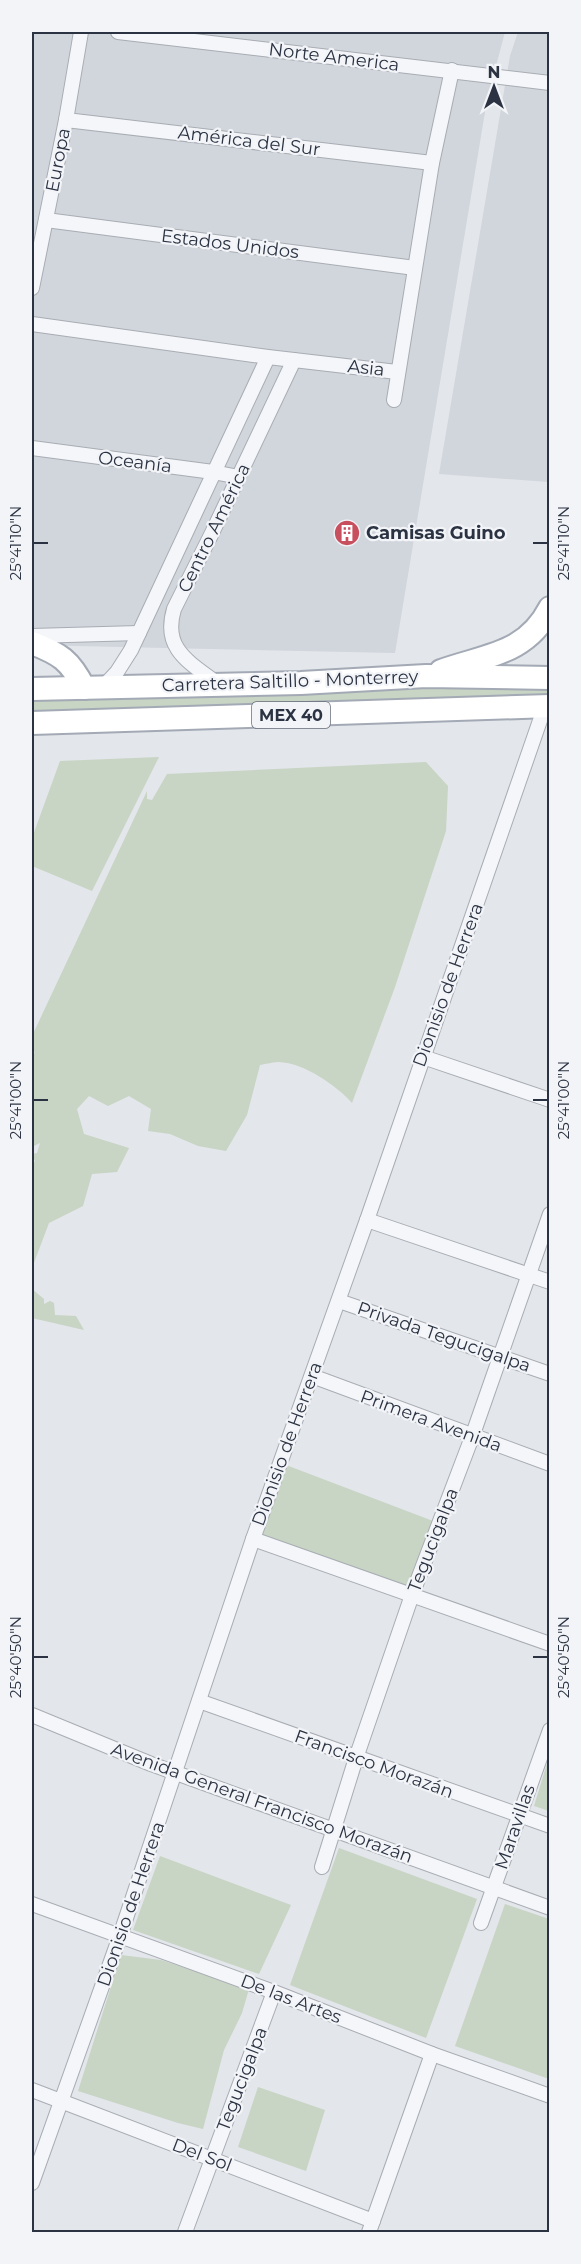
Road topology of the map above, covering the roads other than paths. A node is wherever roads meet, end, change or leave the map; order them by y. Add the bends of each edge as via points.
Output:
1 (81, 32) edge
2 (118, 32) edge
3 (452, 70) junction
4 (549, 83) edge
5 (66, 120) junction
6 (432, 163) junction
7 (46, 220) junction
8 (415, 268) junction
9 (32, 288) edge
10 (32, 324) edge
11 (268, 357) junction
12 (294, 360) junction
13 (397, 372) junction
14 (394, 400) dead end
15 (32, 448) edge
16 (213, 472) junction
17 (239, 477) junction
18 (549, 608) edge
19 (139, 633) junction
20 (32, 636) edge
21 (32, 643) edge
22 (426, 676) junction
23 (549, 678) edge
24 (218, 684) junction
25 (93, 688) junction
26 (32, 689) edge
27 (547, 706) edge
28 (32, 723) edge
29 (423, 1057) junction
30 (549, 1100) edge
31 (549, 1214) edge
32 (367, 1220) junction
33 (528, 1274) junction
34 (549, 1282) edge
35 (339, 1301) junction
36 (500, 1356) junction
37 (549, 1374) edge
38 (312, 1376) junction
39 (472, 1437) junction
40 (549, 1464) edge
41 (253, 1539) junction
42 (412, 1595) junction
43 (549, 1644) edge
44 (199, 1701) junction
45 (32, 1714) edge
46 (549, 1734) edge
47 (356, 1758) junction
48 (176, 1773) junction
49 (518, 1815) junction
50 (549, 1826) edge
51 (334, 1831) junction
52 (322, 1867) dead end
53 (494, 1889) junction
54 (32, 1904) edge
55 (549, 1908) edge
56 (482, 1923) dead end
57 (120, 1936) junction
58 (274, 1992) junction
59 (432, 2055) junction
60 (32, 2090) edge
61 (549, 2096) edge
62 (61, 2100) junction
63 (212, 2158) junction
64 (32, 2183) edge
65 (371, 2227) edge
66 (184, 2232) edge

1 - 5 street, Europa
2 - 3 street, Norte America
3 - 4 street, Norte America
3 - 6 street, Asia
5 - 6 street, América del Sur
5 - 7 street, Europa
6 - 8 street, Asia
7 - 8 street, Estados Unidos
7 - 9 street, Europa
8 - 13 street, Asia
10 - 11 street, Asia
11 - 12 street, Asia
11 - 16 street, Centro América
12 - 13 street, Asia
12 - 17 street, Centro América
13 - 14 street
15 - 16 street, Oceanía
16 - 17 street, Oceanía
16 - 19 street, Centro América
17 - 24 street, Centro América via 171,620 172,640 184,659
18 - 22 main road via 534,633 510,649
19 - 20 street
19 - 25 street, Centro América via 124,661
21 - 25 main road via 66,659
22 - 23 main road, Carretera Saltillo - Monterrey / MEX 40
22 - 24 main road, Carretera Saltillo - Monterrey / MEX 40
24 - 25 main road, Carretera Saltillo - Monterrey / MEX 40
25 - 26 main road, Carretera Saltillo - Monterrey / MEX 40
27 - 28 main road, Carretera Saltillo - Monterrey / MEX 40
27 - 29 street, Dionisio de Herrera
29 - 30 street
29 - 32 street, Dionisio de Herrera
31 - 33 street, Tegucigalpa
32 - 33 street
32 - 35 street, Dionisio de Herrera
33 - 34 street
33 - 36 street, Tegucigalpa
35 - 36 street, Privada Tegucigalpa
35 - 38 street, Dionisio de Herrera
36 - 37 street, Privada Tegucigalpa
36 - 39 street, Tegucigalpa
38 - 39 street, Primera Avenida
38 - 41 street, Dionisio de Herrera
39 - 40 street, Primera Avenida
39 - 42 street, Tegucigalpa
41 - 42 street
41 - 44 street, Dionisio de Herrera
42 - 43 street
42 - 47 street, Tegucigalpa
44 - 47 street, Francisco Morazán
44 - 48 street, Dionisio de Herrera
45 - 48 street, Avenida General Francisco Morazán
46 - 49 street, Maravillas
47 - 49 street, Francisco Morazán
47 - 51 street, Tegucigalpa
48 - 51 street, Avenida General Francisco Morazán
48 - 57 street, Dionisio de Herrera
49 - 50 street, Francisco Morazán
49 - 53 street, Maravillas
51 - 52 street, Tegucigalpa
51 - 53 street, Avenida General Francisco Morazán
53 - 55 street
53 - 56 street, Maravillas
54 - 57 street, De las Artes
57 - 58 street, De las Artes
57 - 62 street, Dionisio de Herrera
58 - 59 street, De las Artes
58 - 63 street, Tegucigalpa
59 - 61 street, De las Artes
59 - 65 street
60 - 62 street, Del Sol
62 - 63 street, Del Sol
62 - 64 street, Dionisio de Herrera
63 - 65 street, Del Sol
63 - 66 street, Tegucigalpa

